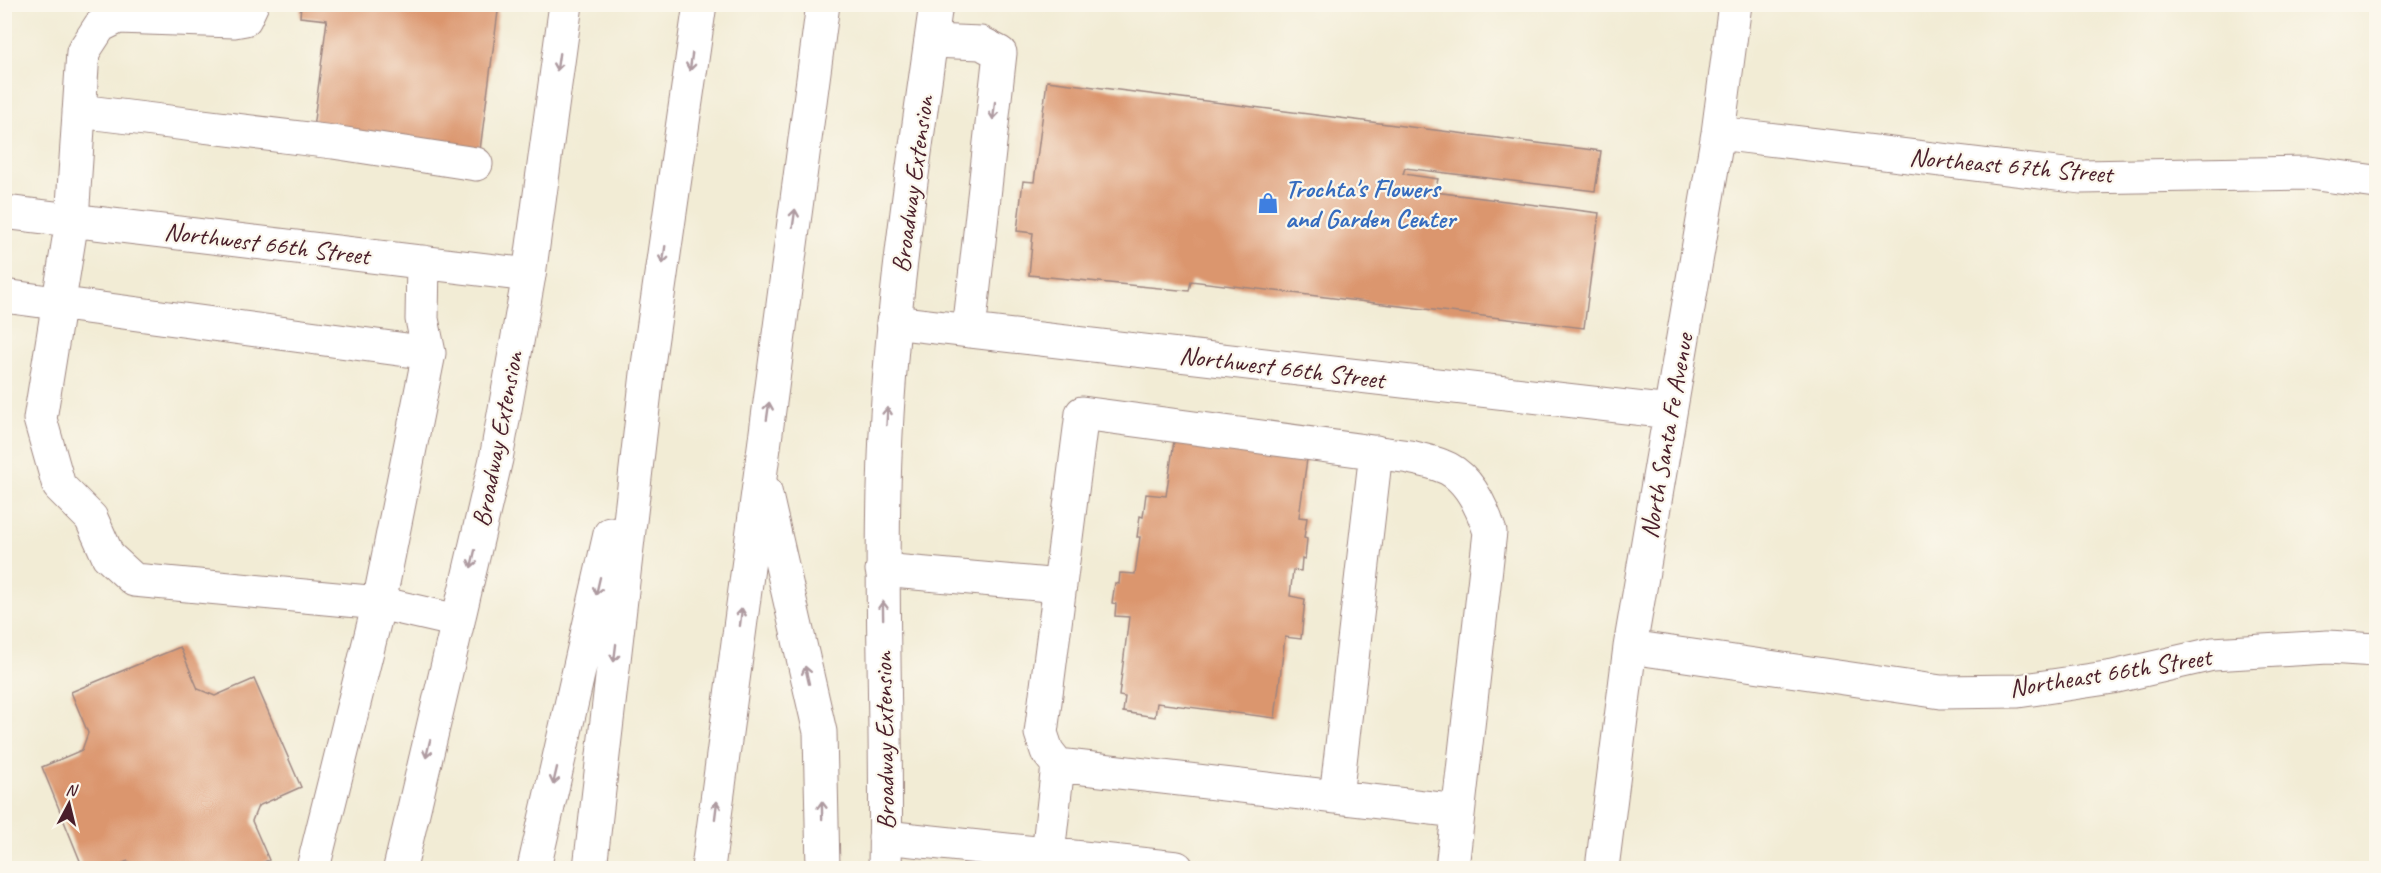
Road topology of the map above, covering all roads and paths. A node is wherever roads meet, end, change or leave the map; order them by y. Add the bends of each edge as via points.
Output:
1 (252, 4) edge
2 (566, 4) edge
3 (700, 4) edge
4 (823, 4) edge
5 (936, 4) edge
6 (1734, 4) edge
7 (931, 41) junction
8 (79, 111) junction
9 (1718, 133) junction
10 (476, 164) dead end
11 (2376, 182) edge
12 (4, 212) edge
13 (72, 220) junction
14 (423, 262) junction
15 (529, 275) junction
16 (4, 296) edge
17 (59, 304) junction
18 (893, 322) junction
19 (969, 331) junction
20 (429, 353) junction
21 (648, 365) junction
22 (1670, 412) junction
23 (1376, 452) junction
24 (760, 469) junction
25 (882, 570) junction
26 (1060, 586) junction
27 (379, 603) junction
28 (458, 621) junction
29 (1630, 647) junction
30 (2376, 651) edge
31 (1058, 765) junction
32 (1336, 797) junction
33 (1458, 811) junction
34 (885, 853) edge
35 (1048, 854) junction
36 (313, 868) edge
37 (400, 868) edge
38 (534, 868) edge
39 (590, 868) edge
40 (708, 868) edge
41 (823, 868) edge
42 (1177, 868) edge
43 (1452, 868) edge
44 (1602, 868) edge

1 - 8 main road via 245,19 234,21 118,17 100,26 83,52
2 -> 15 main road, Broadway Extension
3 -> 21 main road
24 -> 4 main road
5 - 7 main road, Broadway Extension
6 - 9 main road, North Santa Fe Avenue
7 - 18 main road, Broadway Extension
7 -> 19 main road via 981,43 1000,53
8 - 10 main road
8 - 13 main road
9 - 11 main road, Northeast 67th Street via 2081,177 2309,173
9 - 22 main road, North Santa Fe Avenue
12 - 13 main road, Northwest 66th Street
13 - 14 main road, Northwest 66th Street
13 - 17 main road
14 - 15 main road, Northwest 66th Street
14 - 20 main road via 422,319
15 -> 28 main road, Broadway Extension via 496,459
16 - 17 main road
17 - 20 main road
17 - 27 main road via 40,419 59,486 91,518 108,556 134,580
18 - 19 main road, Northwest 66th Street
25 -> 18 main road, Broadway Extension
19 - 22 main road, Northwest 66th Street
20 - 27 main road
21 -> 38 main road
21 -> 39 main road
22 - 29 main road, North Santa Fe Avenue
23 - 26 main road via 1082,413
23 - 32 main road
23 - 33 main road via 1444,466 1476,497 1490,532
40 -> 24 main road
41 -> 24 main road via 820,732
25 - 26 main road
34 -> 25 main road, Broadway Extension
26 - 31 main road via 1041,733 1047,751
27 - 28 main road
27 - 36 main road
28 -> 37 main road, Broadway Extension
29 - 30 main road, Northeast 66th Street via 1941,692 2030,689 2113,677 2214,654 2328,647
29 - 44 main road, North Santa Fe Avenue
31 - 32 main road
31 - 35 main road
32 - 33 main road
33 - 43 main road
34 - 35 main road
35 - 42 main road

